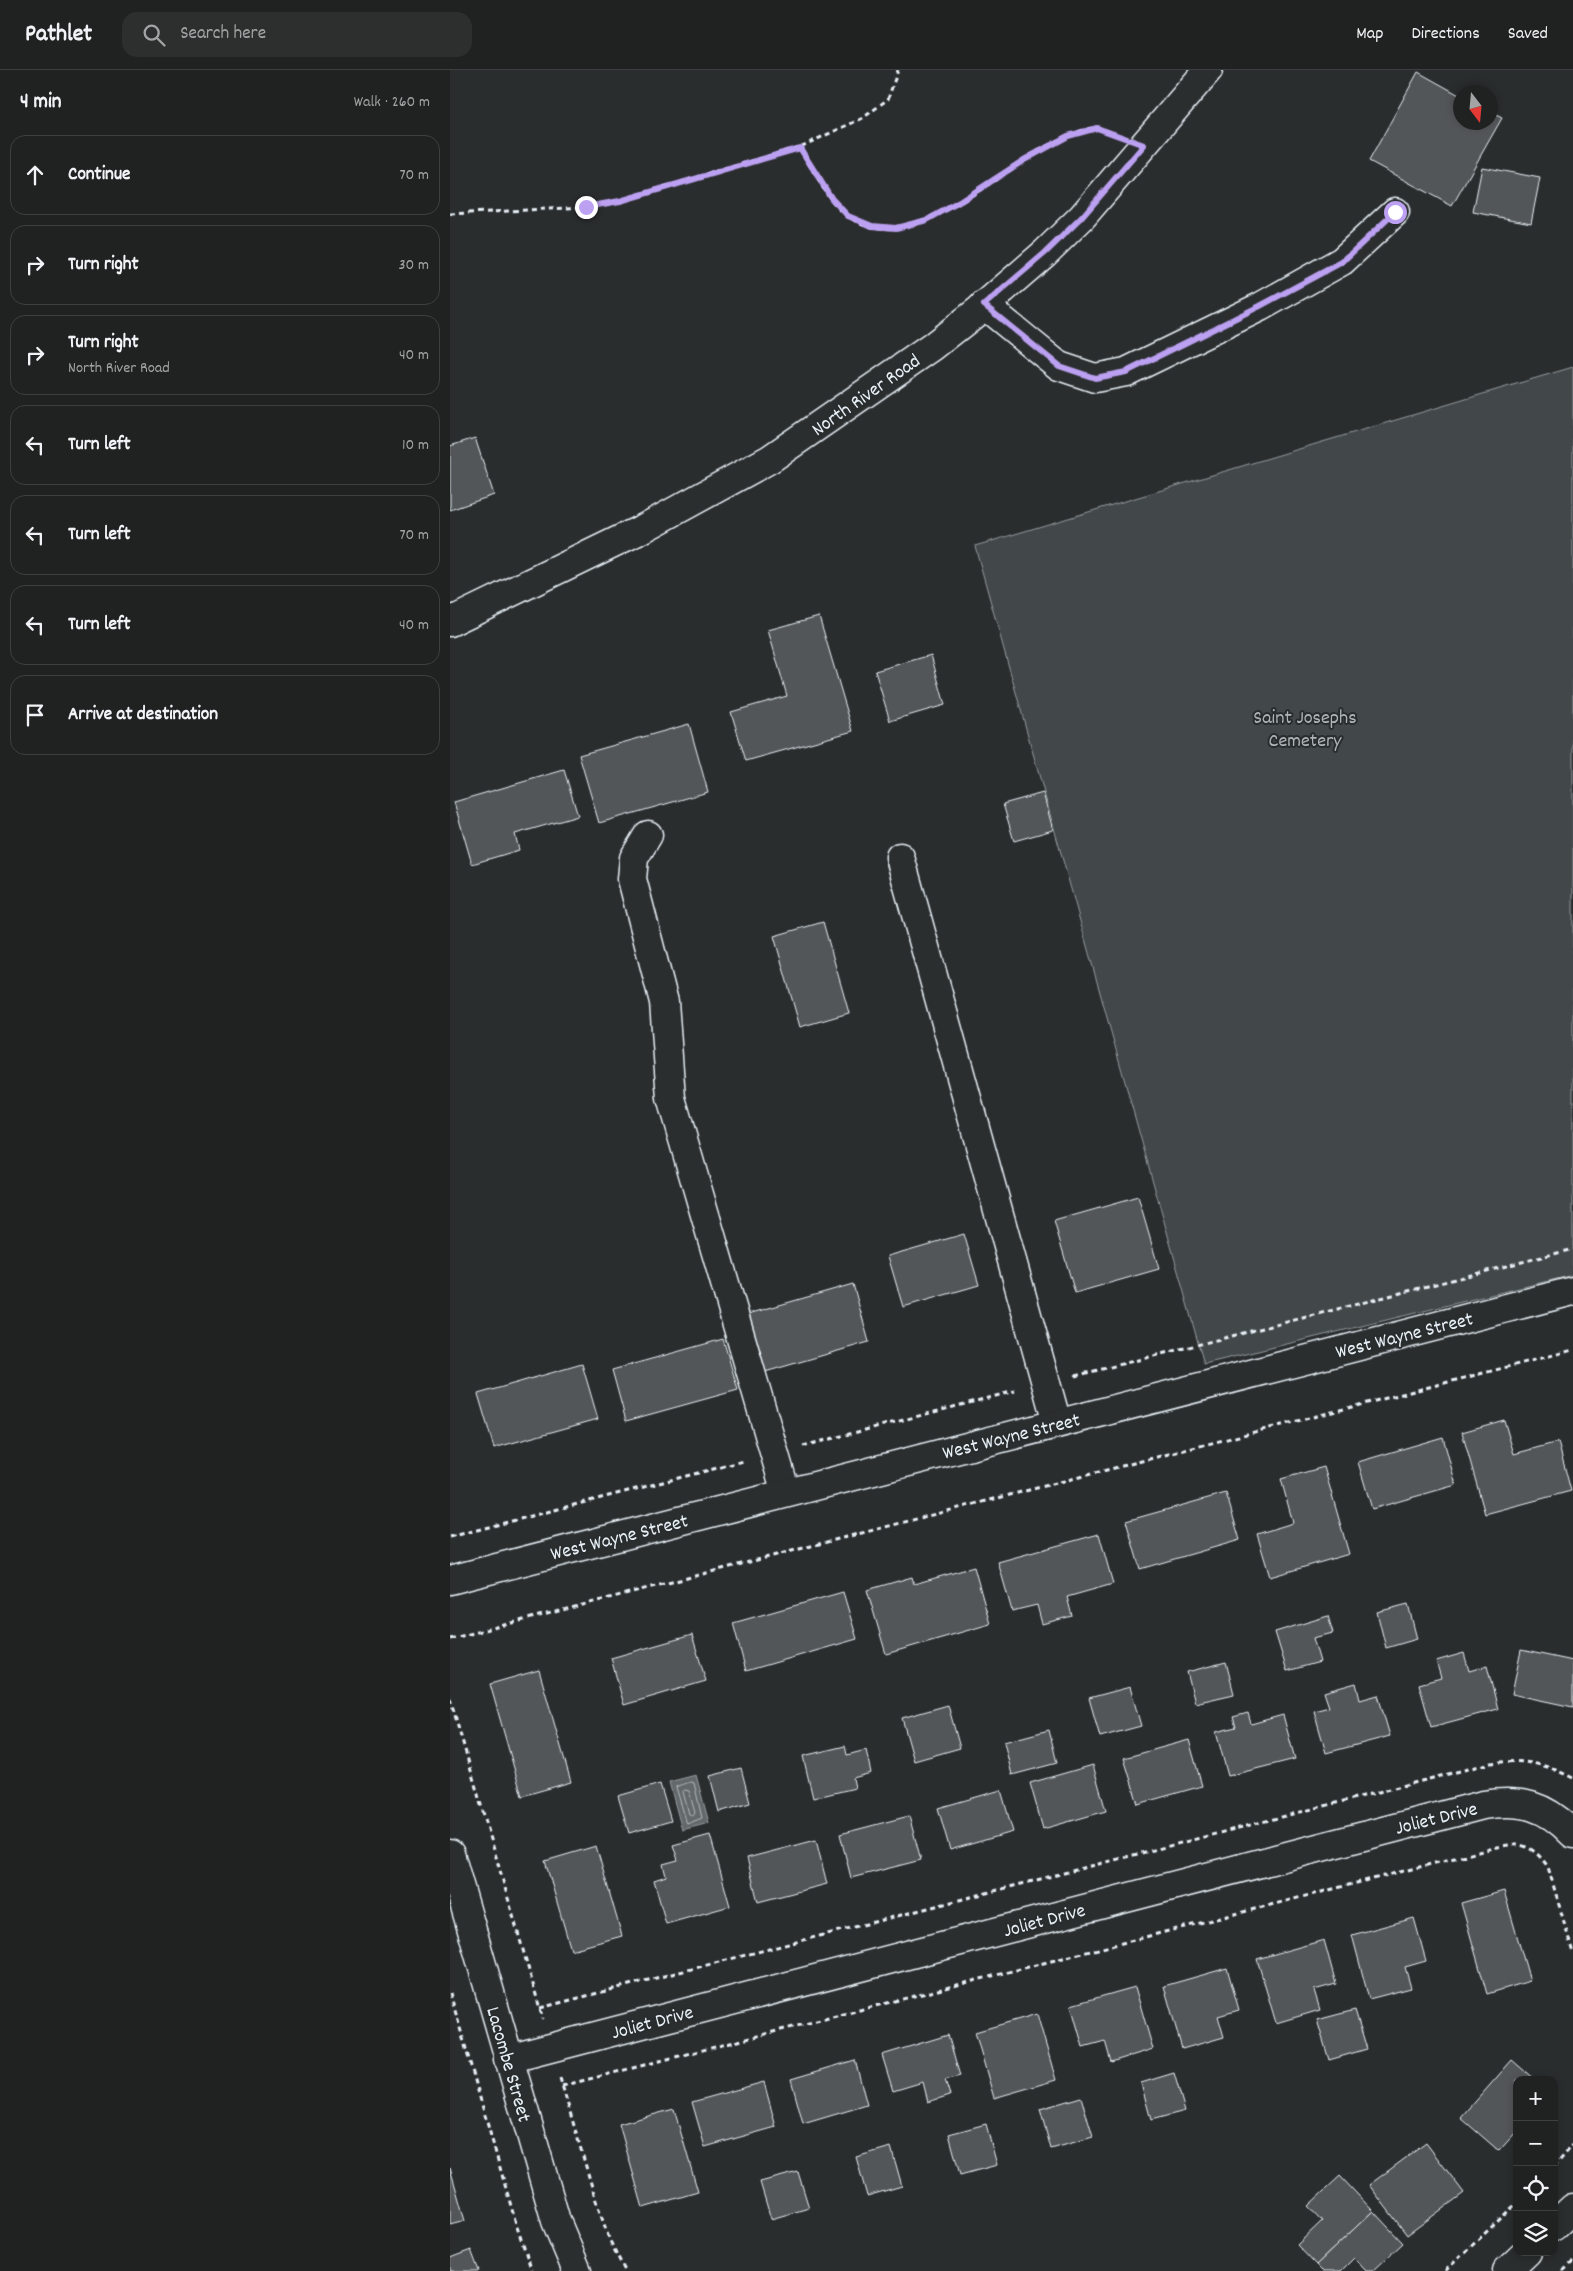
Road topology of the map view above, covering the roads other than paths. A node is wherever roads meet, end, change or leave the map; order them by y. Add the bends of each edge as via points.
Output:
1 (1208, 70) edge
2 (1395, 212) dead end
3 (984, 305) junction
4 (450, 622) edge
5 (648, 835) dead end
6 (900, 857) dead end
7 (1573, 1291) edge
8 (1056, 1423) junction
9 (786, 1493) junction
10 (450, 1580) edge
11 (1573, 1834) edge
12 (450, 1854) edge
13 (508, 2059) junction
14 (1573, 2208) edge
15 (1558, 2222) edge
16 (1523, 2256) edge
17 (576, 2271) edge
18 (1507, 2271) edge

1 - 3 street, North River Road via 1082,217
2 - 3 street via 1342,262 1126,372 1095,378 1059,366
3 - 4 street, North River Road via 932,347 770,458 644,528
5 - 9 street via 634,858 632,879 664,1002 671,1098
6 - 8 street
7 - 8 street, West Wayne Street
8 - 9 street, West Wayne Street
9 - 10 street, West Wayne Street
11 - 13 street, Joliet Drive via 1549,1812 1529,1804 1504,1801 1483,1804
12 - 13 street, Lacombe Street
13 - 17 street, Lacombe Street via 556,2221
14 - 15 street
16 - 18 street

